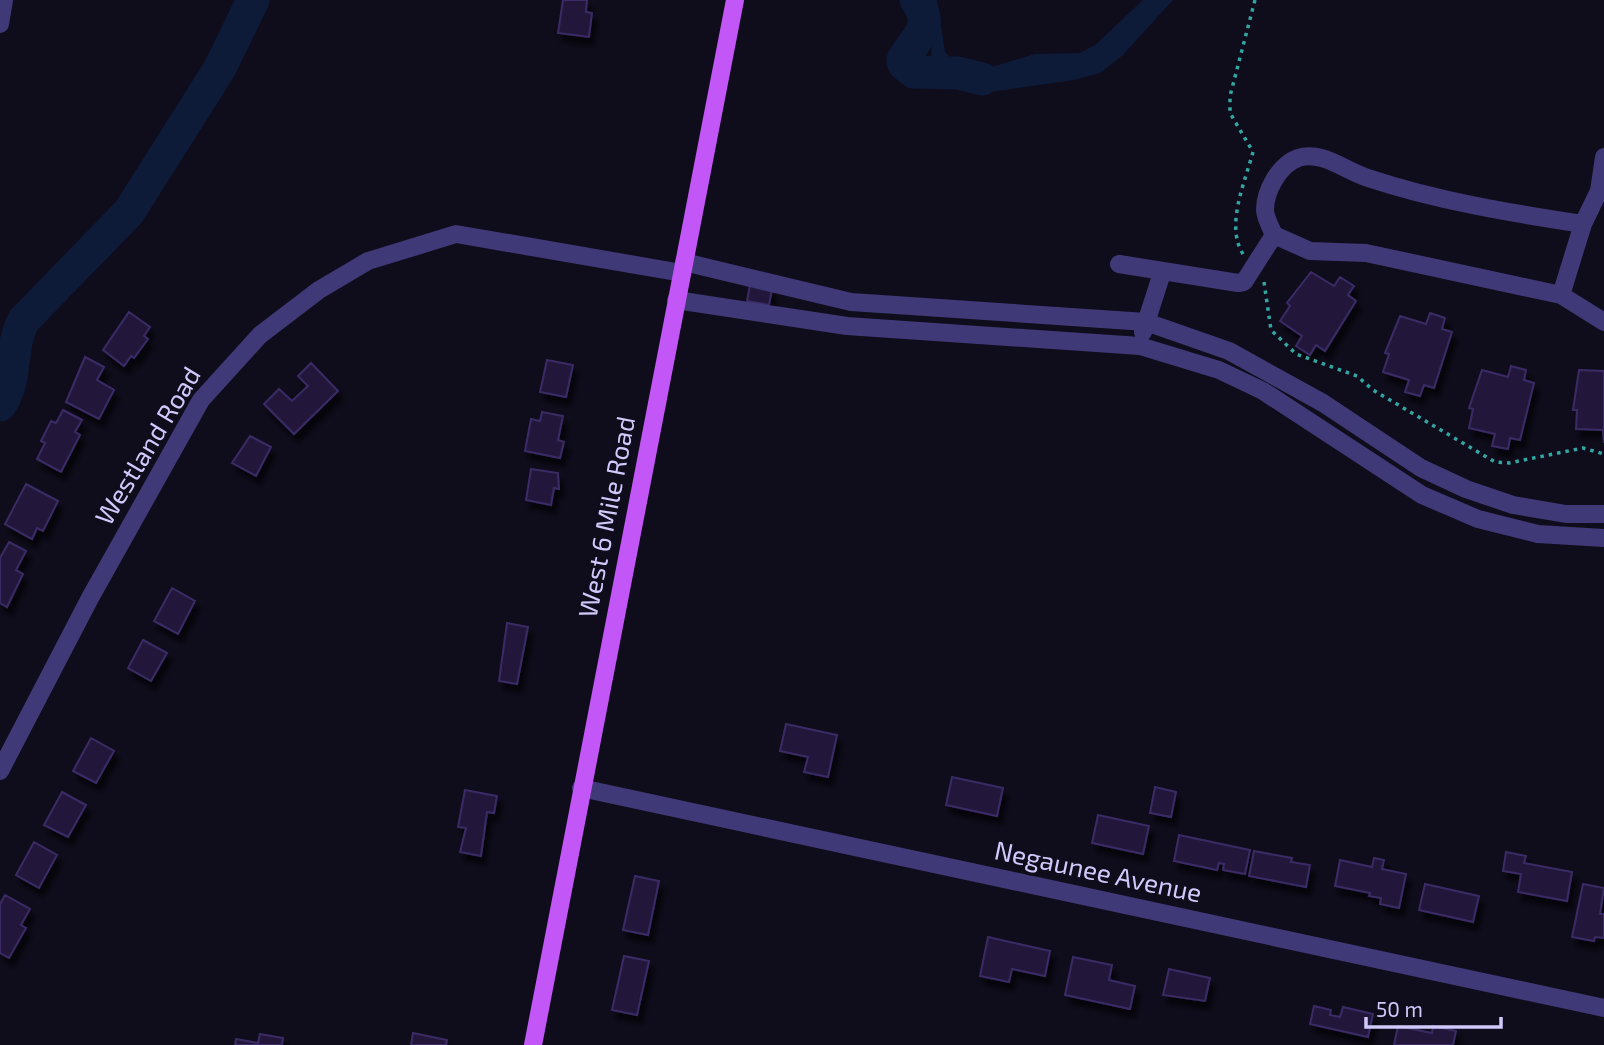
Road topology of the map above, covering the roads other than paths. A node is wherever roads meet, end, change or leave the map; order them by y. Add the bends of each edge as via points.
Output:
1 (5, 0) edge
2 (735, 0) edge
3 (0, 24) edge
4 (1604, 157) edge
5 (1583, 224) junction
6 (1274, 235) junction
7 (1119, 264) dead end
8 (683, 268) junction
9 (1161, 273) junction
10 (1561, 295) junction
11 (676, 300) junction
12 (851, 302) junction
13 (1604, 322) edge
14 (1146, 323) junction
15 (847, 326) junction
16 (1140, 346) junction
17 (1604, 514) edge
18 (1604, 538) edge
19 (0, 771) edge
20 (581, 788) junction
21 (1604, 1009) edge
22 (533, 1045) edge

1 - 3 street
2 - 8 main road, West 6 Mile Road
4 - 5 street via 1598,191
5 - 6 street via 1519,215 1387,185 1346,172 1324,157 1297,158 1272,180 1264,211
5 - 10 street
6 - 9 street via 1244,282
6 - 10 street via 1310,251 1367,253
7 - 9 street
8 - 11 main road, West 6 Mile Road
8 - 12 street, Westland Road
8 - 19 street, Westland Road via 456,234 369,261 320,290 260,335 201,400
9 - 14 street
10 - 13 street
11 - 15 street
11 - 20 main road, West 6 Mile Road
12 - 14 street, Westland Road
12 - 15 street
14 - 16 street
14 - 17 street, Westland Road via 1229,351 1323,403 1422,468 1466,489 1513,505 1566,514
15 - 16 street
16 - 18 street via 1219,370 1263,391 1422,495 1478,519 1538,534
20 - 21 street, Negaunee Avenue
20 - 22 main road, West 6 Mile Road

